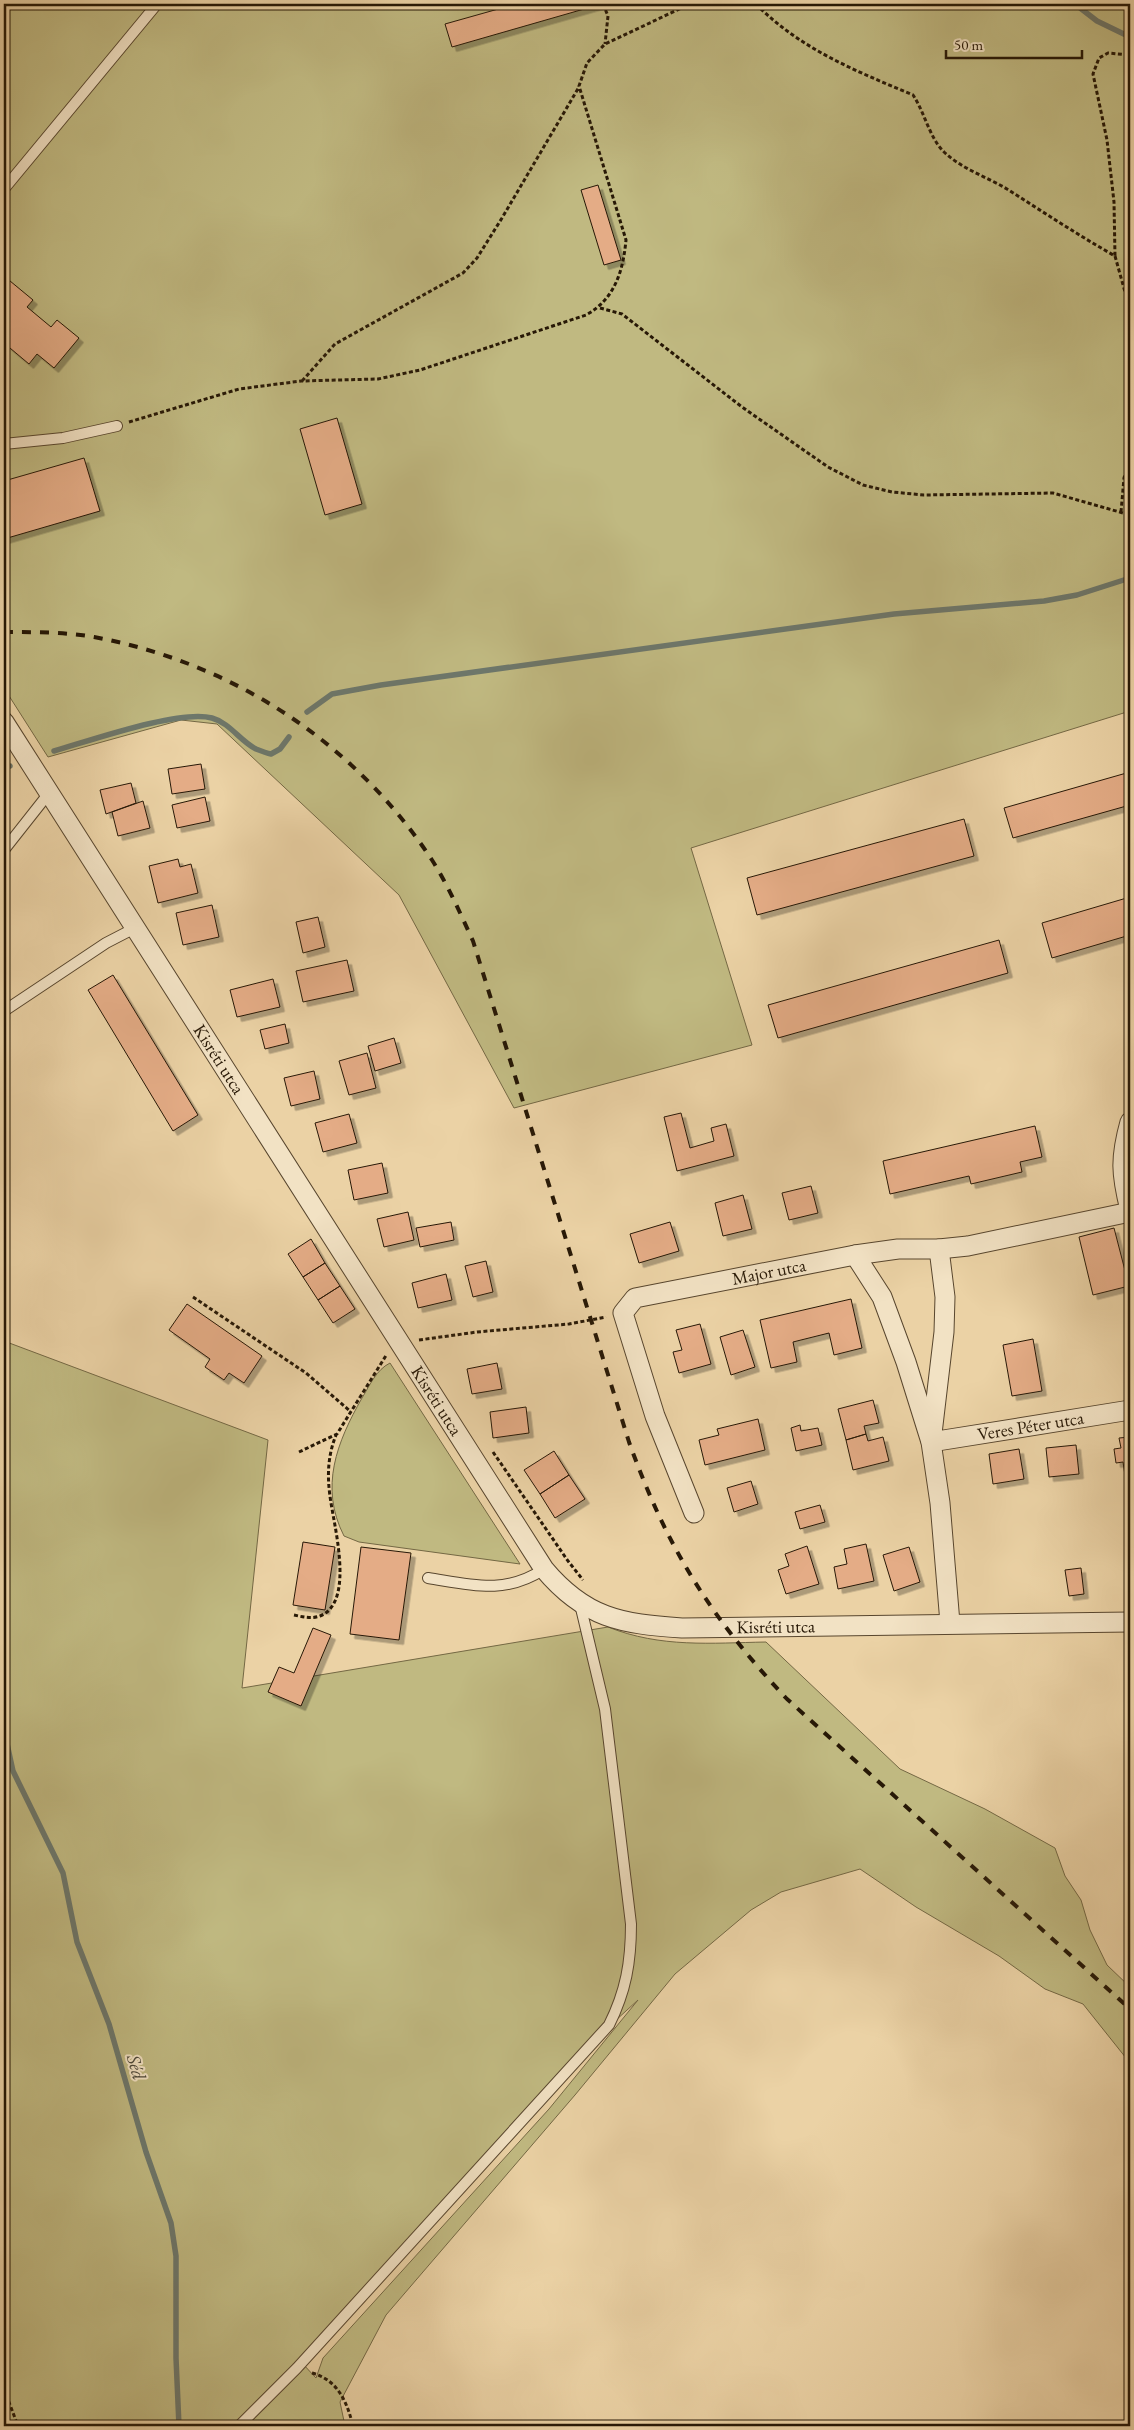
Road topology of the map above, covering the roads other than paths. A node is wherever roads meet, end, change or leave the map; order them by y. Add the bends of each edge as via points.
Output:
1 (157, 4) edge
2 (4, 189) edge
3 (117, 426) road end
4 (4, 444) edge
5 (6, 732) edge
6 (48, 792) junction
7 (4, 850) edge
8 (135, 928) junction
9 (4, 1010) edge
10 (1130, 1122) edge
11 (1130, 1210) edge
12 (939, 1249) junction
13 (855, 1255) junction
14 (1130, 1410) edge
15 (931, 1442) junction
16 (694, 1513) dead end
17 (544, 1569) junction
18 (428, 1578) dead end
19 (580, 1604) junction
20 (1130, 1622) edge
21 (950, 1623) junction
22 (240, 2426) edge

1 - 2 lane
3 - 4 lane via 63,438
5 - 6 street, Kisréti utca
6 - 7 lane
6 - 8 street, Kisréti utca
8 - 9 lane via 106,943
8 - 17 street, Kisréti utca
10 - 11 street, Major utca via 1122,1153 1122,1179
11 - 12 street, Major utca via 968,1246
12 - 13 street, Major utca via 898,1249
12 - 15 street via 945,1297 944,1332
13 - 15 street via 882,1297
13 - 16 street, Major utca via 635,1298 623,1313 655,1416
14 - 15 street, Veres Péter utca
15 - 21 street via 940,1503
17 - 18 lane via 527,1580 496,1587
17 - 19 street, Kisréti utca
19 - 21 street, Kisréti utca via 629,1623 682,1628
19 - 22 lane via 605,1709 631,1924 630,1958 621,2000 609,2024 297,2368
20 - 21 street, Kisréti utca

